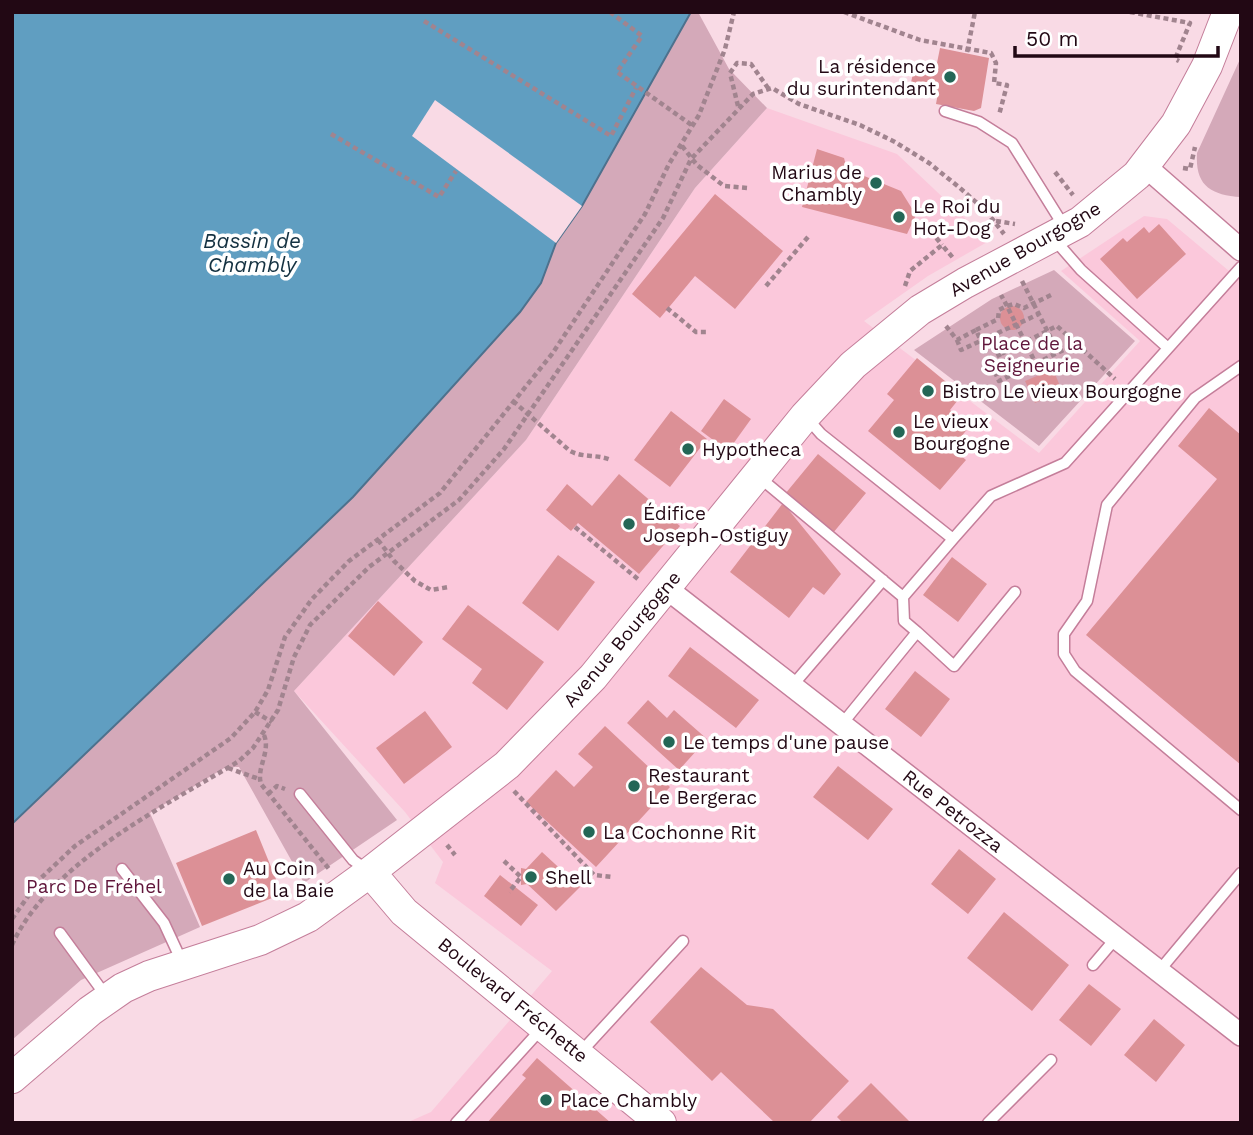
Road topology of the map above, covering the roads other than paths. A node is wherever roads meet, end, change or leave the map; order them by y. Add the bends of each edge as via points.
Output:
1 (1228, 12) edge
2 (945, 111) dead end
3 (1145, 166) junction
4 (1059, 234) junction
5 (1241, 250) edge
6 (1241, 267) edge
7 (1168, 348) junction
8 (1241, 366) edge
9 (805, 416) junction
10 (757, 475) junction
11 (953, 539) junction
12 (883, 580) junction
13 (655, 586) junction
14 (1015, 592) dead end
15 (903, 597) junction
16 (916, 632) junction
17 (792, 686) junction
18 (842, 724) junction
19 (300, 794) dead end
20 (1241, 810) edge
21 (122, 869) dead end
22 (370, 872) junction
23 (1239, 878) edge
24 (60, 933) dead end
25 (1116, 938) junction
26 (682, 941) dead end
27 (184, 965) junction
28 (1093, 965) dead end
29 (1159, 971) junction
30 (108, 999) junction
31 (545, 1025) junction
32 (1241, 1035) edge
33 (580, 1053) junction
34 (1051, 1060) dead end
35 (12, 1078) edge
36 (456, 1123) edge
37 (661, 1123) edge
38 (988, 1123) edge

1 - 3 street, Avenue Bourgogne via 1207,66 1176,124
2 - 4 lane via 979,122 1012,143
3 - 4 street, Avenue Bourgogne via 1105,204
3 - 5 street
4 - 7 lane via 1082,270
4 - 9 street, Avenue Bourgogne via 920,310 853,365
6 - 7 lane
7 - 11 lane via 1065,463 991,496
8 - 20 lane via 1195,398 1107,505 1087,601 1067,628 1063,648 1075,671
9 - 10 street, Avenue Bourgogne
9 - 11 lane via 821,434
10 - 12 lane
10 - 13 street, Avenue Bourgogne
11 - 15 lane
12 - 15 lane
12 - 17 lane
13 - 17 street, Rue Petrozza
13 - 22 street, Avenue Bourgogne via 593,677 536,738
14 - 16 lane via 954,666
15 - 16 lane via 904,621
16 - 18 lane
17 - 18 street, Rue Petrozza
18 - 25 street, Rue Petrozza
19 - 22 lane via 353,860
21 - 27 lane via 164,923
22 - 27 street, Avenue Bourgogne via 283,930
22 - 31 street, Boulevard Fréchette via 404,912
23 - 29 lane
24 - 30 lane
25 - 28 lane
25 - 29 street, Rue Petrozza
26 - 33 lane
27 - 30 street, Avenue Bourgogne via 149,975
29 - 32 street, Rue Petrozza
30 - 35 street, Avenue Bourgogne
31 - 33 street, Boulevard Fréchette
31 - 36 lane
33 - 37 street, Boulevard Fréchette
34 - 38 lane

